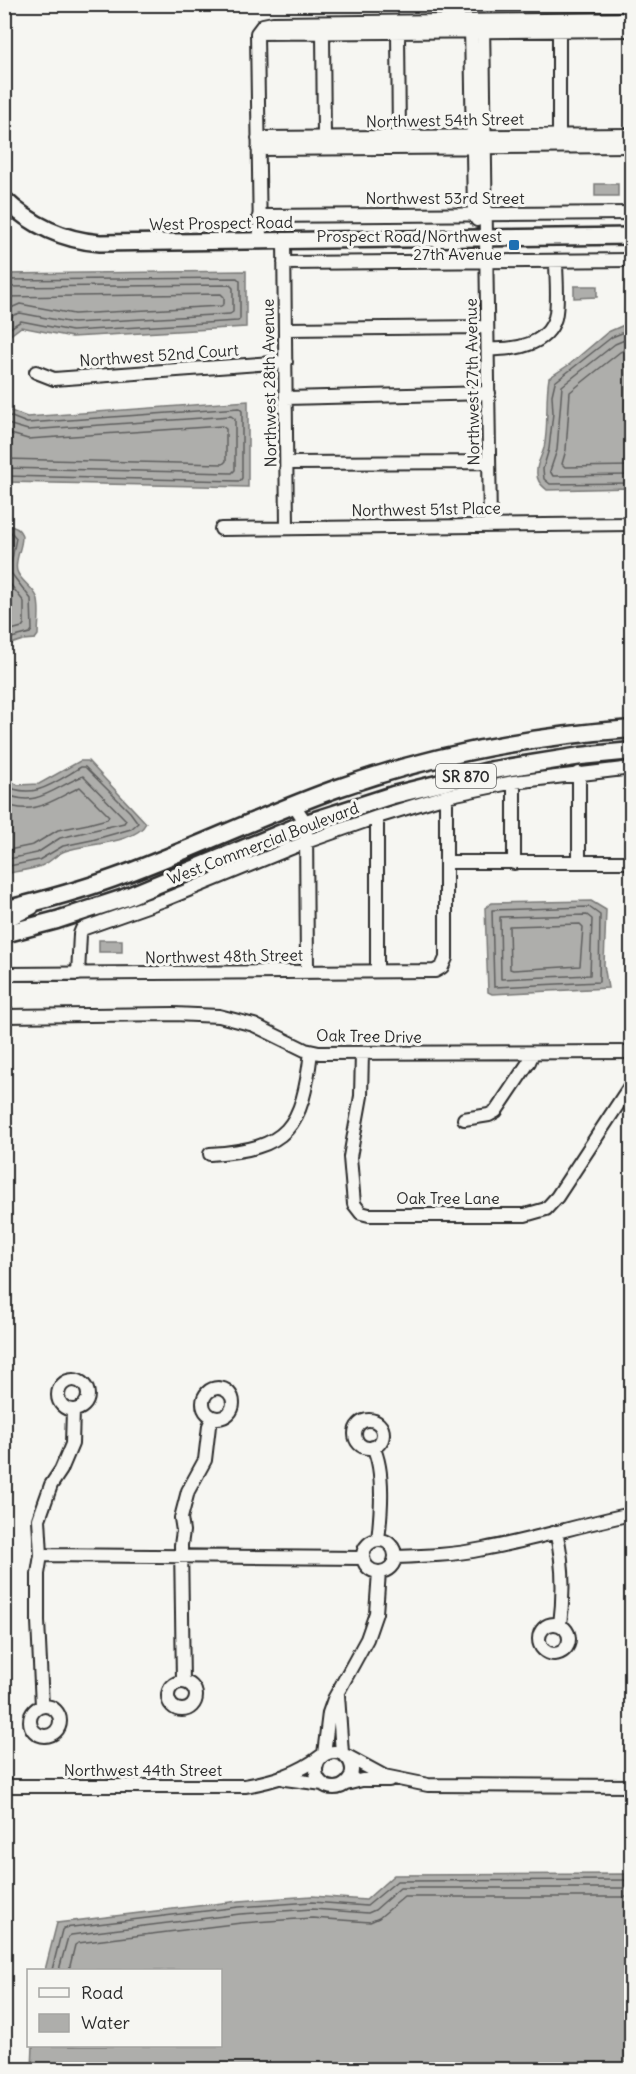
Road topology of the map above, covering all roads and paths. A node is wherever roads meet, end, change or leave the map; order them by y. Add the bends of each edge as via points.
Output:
1 (632, 19) edge
2 (477, 26) junction
3 (559, 30) junction
4 (632, 30) edge
5 (323, 32) junction
6 (398, 32) junction
7 (257, 33) junction
8 (559, 135) junction
9 (632, 135) edge
10 (399, 137) junction
11 (324, 138) junction
12 (478, 141) junction
13 (258, 143) junction
14 (632, 146) edge
15 (4, 199) edge
16 (632, 213) edge
17 (480, 214) junction
18 (259, 216) junction
19 (632, 236) edge
20 (486, 237) junction
21 (260, 240) junction
22 (284, 240) junction
23 (632, 260) edge
24 (486, 261) junction
25 (556, 261) junction
26 (284, 263) junction
27 (487, 327) junction
28 (285, 329) junction
29 (488, 350) junction
30 (286, 362) junction
31 (36, 372) dead end
32 (489, 393) junction
33 (286, 398) junction
34 (489, 462) junction
35 (287, 463) junction
36 (632, 524) edge
37 (490, 525) junction
38 (287, 527) junction
39 (220, 529) dead end
40 (632, 729) edge
41 (632, 752) edge
42 (632, 768) edge
43 (579, 773) junction
44 (514, 782) junction
45 (447, 796) junction
46 (294, 805) junction
47 (377, 817) junction
48 (306, 824) junction
49 (306, 842) junction
50 (446, 862) junction
51 (579, 862) junction
52 (632, 862) edge
53 (514, 863) junction
54 (52, 897) junction
55 (4, 910) edge
56 (4, 922) edge
57 (4, 934) edge
58 (307, 971) junction
59 (377, 971) junction
60 (4, 974) edge
61 (78, 974) junction
62 (4, 1016) edge
63 (311, 1052) junction
64 (632, 1052) edge
65 (362, 1053) junction
66 (533, 1053) junction
67 (632, 1083) edge
68 (464, 1119) dead end
69 (210, 1154) dead end
70 (73, 1410) dead end
71 (213, 1417) dead end
72 (373, 1447) dead end
73 (632, 1514) edge
74 (556, 1532) junction
75 (378, 1540) junction
76 (41, 1556) junction
77 (182, 1556) junction
78 (396, 1557) junction
79 (363, 1558) junction
80 (379, 1572) junction
81 (560, 1625) dead end
82 (183, 1682) dead end
83 (42, 1706) dead end
84 (333, 1724) junction
85 (323, 1755) junction
86 (345, 1755) junction
87 (281, 1778) junction
88 (399, 1780) junction
89 (323, 1784) junction
90 (346, 1784) junction
91 (4, 1786) edge
92 (632, 1786) edge

1 - 2 street
2 - 3 street
2 - 6 street
2 - 7 street via 270,23
2 - 12 street, Northwest 27th Avenue
3 - 4 street
3 - 8 street
5 - 6 street
5 - 7 street
5 - 11 street
6 - 10 street
7 - 13 street
8 - 9 street, Northwest 54th Street
8 - 12 street, Northwest 54th Street
10 - 11 street, Northwest 54th Street
10 - 12 street, Northwest 54th Street
11 - 13 street, Northwest 54th Street
12 - 13 street, Northwest 54th Street
12 - 14 street, Northwest 54th Street
12 - 17 street, Northwest 27th Avenue
13 - 18 street
15 - 21 main road, West Prospect Road via 40,226 84,241
16 - 17 street, Northwest 53rd Street
17 - 18 street, Northwest 53rd Street
17 - 20 street, Northwest 27th Avenue
18 - 21 street
19 - 20 main road, West Prospect Road
20 - 22 main road, West Prospect Road
20 - 24 street, Northwest 27th Avenue
21 - 22 main road, West Prospect Road
22 - 26 street, Northwest 28th Avenue
23 - 25 street
24 - 25 street
24 - 26 street
24 - 27 street, Northwest 27th Avenue
25 - 29 street via 555,316 548,334 524,347
26 - 28 street, Northwest 28th Avenue
27 - 28 street
27 - 29 street, Northwest 27th Avenue
28 - 30 street, Northwest 28th Avenue
29 - 32 street, Northwest 27th Avenue
30 - 31 street, Northwest 52nd Court via 54,379
30 - 33 street, Northwest 28th Avenue
32 - 33 street
32 - 34 street, Northwest 27th Avenue
33 - 35 street, Northwest 28th Avenue
34 - 35 street
34 - 37 street, Northwest 27th Avenue
35 - 38 street, Northwest 28th Avenue
36 - 37 street, Northwest 51st Place
37 - 38 street, Northwest 51st Place
38 - 39 street, Northwest 51st Place
40 - 46 highway, West Commercial Boulevard / SR 870 via 549,737 467,752 367,778
41 - 48 highway, West Commercial Boulevard / SR 870 via 472,774
42 - 43 street
43 - 44 street
43 - 51 street
44 - 45 street
44 - 53 street
45 - 47 street
45 - 50 street
46 - 48 street
46 - 54 highway, West Commercial Boulevard / SR 870 via 114,878
47 - 49 street
47 - 59 street
48 - 49 street
48 - 57 highway, West Commercial Boulevard / SR 870 via 124,898
49 - 58 street
49 - 61 street via 82,929
50 - 53 street
50 - 59 street, Northwest 48th Street via 446,958 442,967 435,971
51 - 52 street
51 - 53 street
54 - 55 highway, West Commercial Boulevard / SR 870
54 - 56 street, West Commercial Boulevard
58 - 59 street, Northwest 48th Street
58 - 61 street, Northwest 48th Street
60 - 61 street, Northwest 48th Street
62 - 63 street, Oak Tree Drive via 219,1016 254,1025
63 - 65 street, Oak Tree Drive
63 - 69 street via 304,1097 291,1127 260,1146
64 - 66 street, Oak Tree Drive
65 - 66 street, Oak Tree Drive
65 - 67 street, Oak Tree Lane via 361,1096 350,1168 354,1204 369,1215 525,1215 542,1211 557,1197
66 - 68 street via 496,1111
70 - 76 street via 72,1444 39,1520
71 - 77 street via 205,1460 188,1491 181,1518
72 - 75 street via 379,1469
73 - 74 street
74 - 78 street via 484,1549
74 - 81 street via 562,1568
75 - 78 street via 389,1543
75 - 79 street via 369,1544
76 - 77 street
76 - 83 street via 38,1621
77 - 79 street
77 - 82 street
78 - 80 street via 391,1567
79 - 80 street via 367,1567
80 - 84 street via 376,1613 367,1639 344,1679
84 - 85 street
84 - 86 street
85 - 86 street via 332,1751
85 - 87 street, Northwest 44th Street
85 - 89 street via 316,1766
86 - 88 street
86 - 90 street via 353,1770
87 - 89 street, Northwest 44th Street
87 - 91 street, Northwest 44th Street via 244,1786
88 - 90 street
88 - 92 street via 428,1785
89 - 90 street via 331,1788

